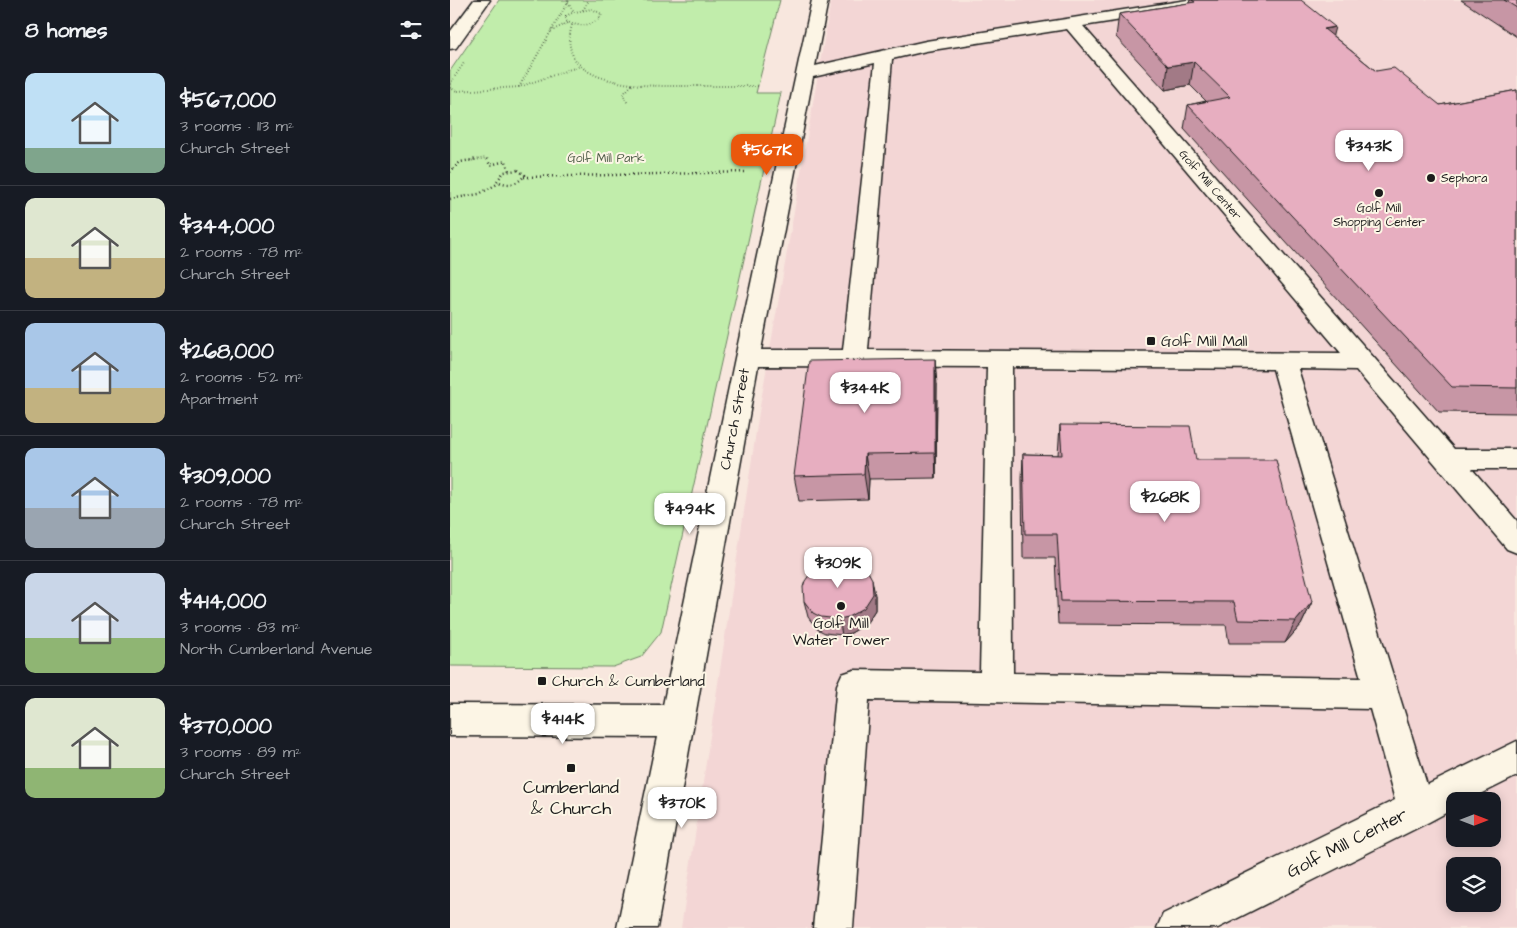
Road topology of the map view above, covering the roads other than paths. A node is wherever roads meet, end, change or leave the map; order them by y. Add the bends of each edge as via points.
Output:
1 (482, 0) edge
2 (820, 0) edge
3 (1217, 0) edge
4 (1071, 23) junction
5 (450, 44) edge
6 (884, 56) junction
7 (805, 74) junction
8 (748, 358) junction
9 (855, 358) junction
10 (1000, 358) junction
11 (1283, 360) junction
12 (1362, 362) junction
13 (1447, 459) junction
14 (1517, 459) edge
15 (1517, 541) edge
16 (996, 687) junction
17 (1381, 694) junction
18 (450, 720) edge
19 (676, 721) junction
20 (1517, 758) edge
21 (1416, 809) junction
22 (637, 928) edge
23 (833, 928) edge
24 (1177, 928) edge

1 - 5 street
2 - 7 street, Church Street
3 - 4 street
4 - 6 street via 926,46
4 - 12 street, Golf Mill Center
6 - 7 street
6 - 9 street
7 - 8 street, Church Street
8 - 9 street
8 - 19 street, Church Street
9 - 10 street
10 - 11 street
10 - 16 street
11 - 12 street
11 - 17 street
12 - 13 street, Golf Mill Center
13 - 14 street
13 - 15 street, Golf Mill Center
16 - 17 street
16 - 23 street via 854,684
17 - 21 street
18 - 19 street
19 - 22 street, Church Street
20 - 21 street, Golf Mill Center
21 - 24 street, Golf Mill Center

